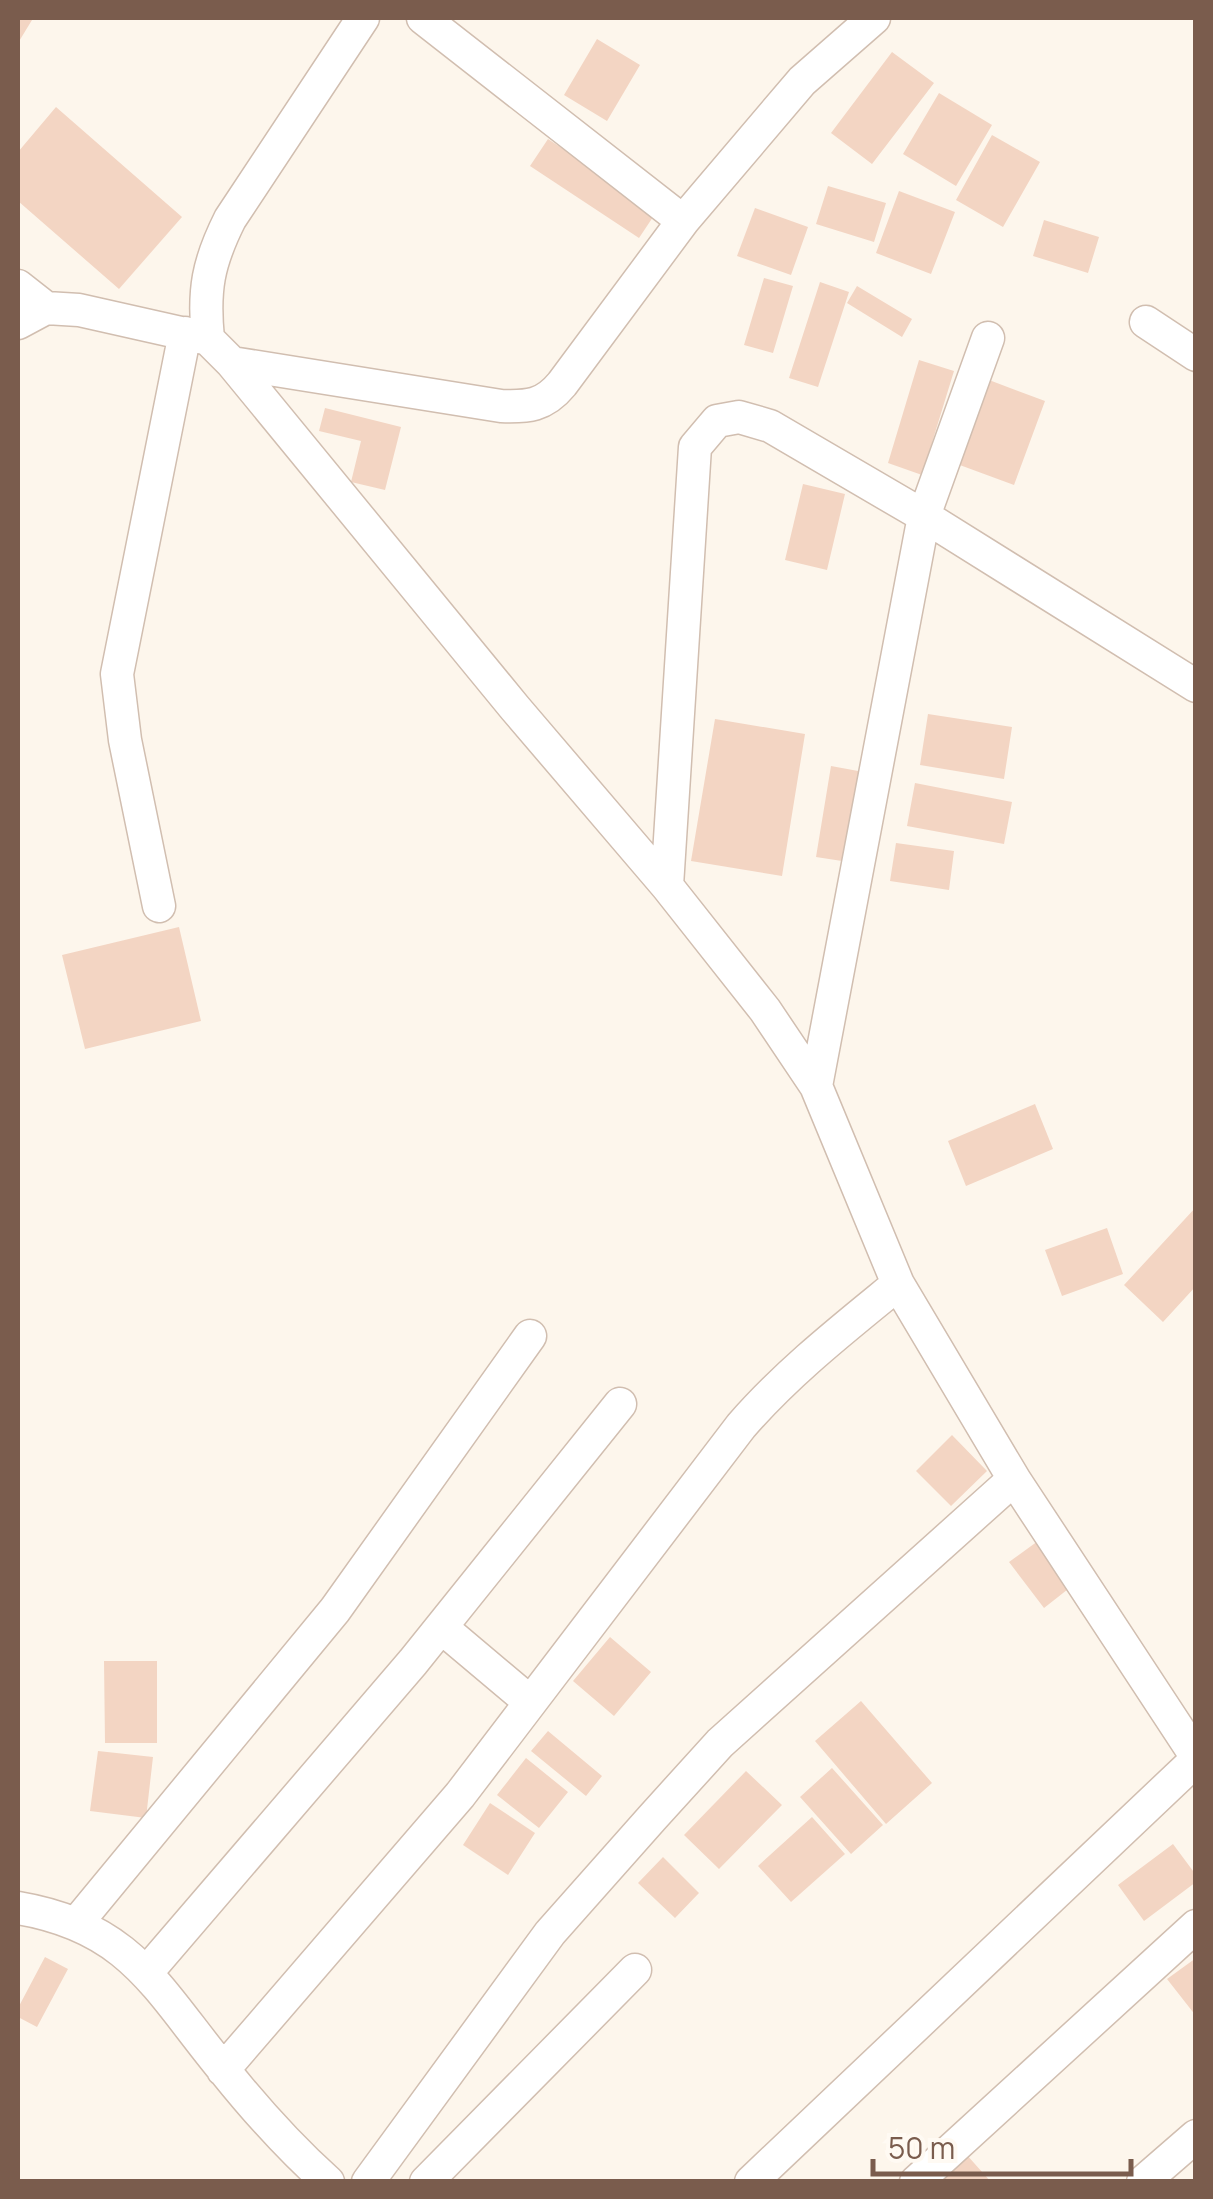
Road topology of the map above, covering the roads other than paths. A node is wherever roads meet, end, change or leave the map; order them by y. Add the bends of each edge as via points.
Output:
1 (364, 18) edge
2 (424, 18) edge
3 (874, 18) edge
4 (683, 221) junction
5 (18, 286) edge
6 (32, 315) edge
7 (1146, 322) dead end
8 (196, 336) junction
9 (988, 338) dead end
10 (1196, 354) edge
11 (232, 363) junction
12 (924, 516) junction
13 (1196, 686) edge
14 (667, 886) junction
15 (159, 906) dead end
16 (816, 1086) junction
17 (898, 1284) junction
18 (530, 1336) dead end
19 (620, 1404) dead end
20 (1014, 1479) junction
21 (441, 1627) junction
22 (530, 1702) junction
23 (1196, 1758) edge
24 (18, 1908) edge
25 (76, 1924) junction
26 (1196, 1926) edge
27 (635, 1970) dead end
28 (147, 1972) junction
29 (223, 2070) junction
30 (1196, 2136) edge
31 (328, 2182) edge
32 (368, 2182) edge
33 (426, 2182) edge
34 (751, 2182) edge
35 (916, 2182) edge
36 (1143, 2182) edge

1 - 8 street via 230,219 212,256
2 - 4 street
3 - 4 street via 802,81
4 - 11 street via 562,384 538,405 501,406
5 - 6 street
6 - 8 street via 79,310
7 - 10 street
8 - 11 street
8 - 15 street via 117,674
9 - 12 street
11 - 14 street
12 - 13 street
12 - 14 street via 770,426 718,421 695,447
12 - 16 street
14 - 16 street
16 - 17 street
17 - 20 street
17 - 22 street via 769,1393
18 - 25 street via 335,1610
19 - 21 street
20 - 23 street
20 - 32 street via 720,1743 663,1805 550,1933
21 - 22 street
21 - 28 street
22 - 29 street via 460,1794
23 - 34 street
24 - 25 street
25 - 28 street
26 - 35 street
27 - 33 street
28 - 29 street
29 - 31 street
30 - 36 street

